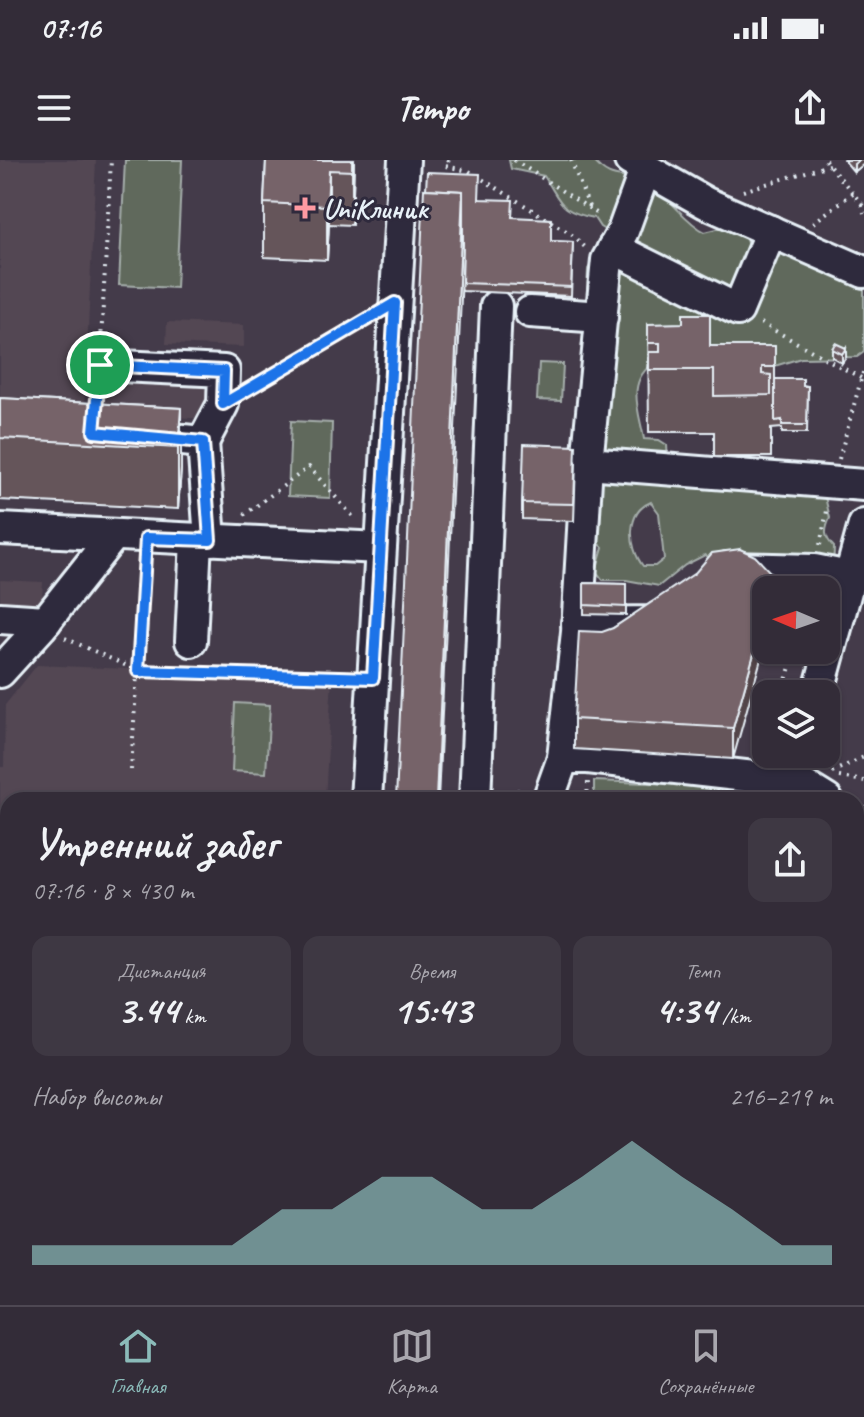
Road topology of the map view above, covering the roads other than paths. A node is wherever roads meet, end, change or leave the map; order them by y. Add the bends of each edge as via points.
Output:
1 (404, 160) edge
2 (637, 165) edge
3 (781, 235) junction
4 (614, 246) junction
5 (864, 272) edge
6 (496, 306) dead end
7 (530, 312) dead end
8 (602, 317) junction
9 (100, 365) road end
10 (109, 433) edge
11 (203, 442) junction
12 (587, 463) junction
13 (864, 485) edge
14 (864, 525) edge
15 (0, 529) edge
16 (113, 536) junction
17 (203, 540) junction
18 (380, 548) junction
19 (854, 576) edge
20 (840, 600) edge
21 (0, 618) edge
22 (577, 623) junction
23 (43, 624) junction
24 (191, 641) dead end
25 (0, 672) edge
26 (560, 764) junction
27 (799, 779) edge
28 (366, 792) edge
29 (475, 792) edge
30 (551, 792) edge
31 (816, 792) edge

1 - 18 street
2 - 3 street via 706,203
2 - 4 street
3 - 4 street via 738,310
3 - 5 street
4 - 8 street
6 - 29 street
7 - 8 street
8 - 12 street
9 - 11 street via 224,371 223,404
10 - 11 street
11 - 17 street
12 - 13 street
12 - 22 street
14 - 19 street
15 - 16 street
16 - 17 street
16 - 23 street
17 - 18 street
17 - 24 street
18 - 28 street
19 - 20 street
19 - 22 street via 724,568 667,610
21 - 23 street
22 - 26 street
23 - 25 street
26 - 27 street via 588,758
26 - 30 street
27 - 31 street

